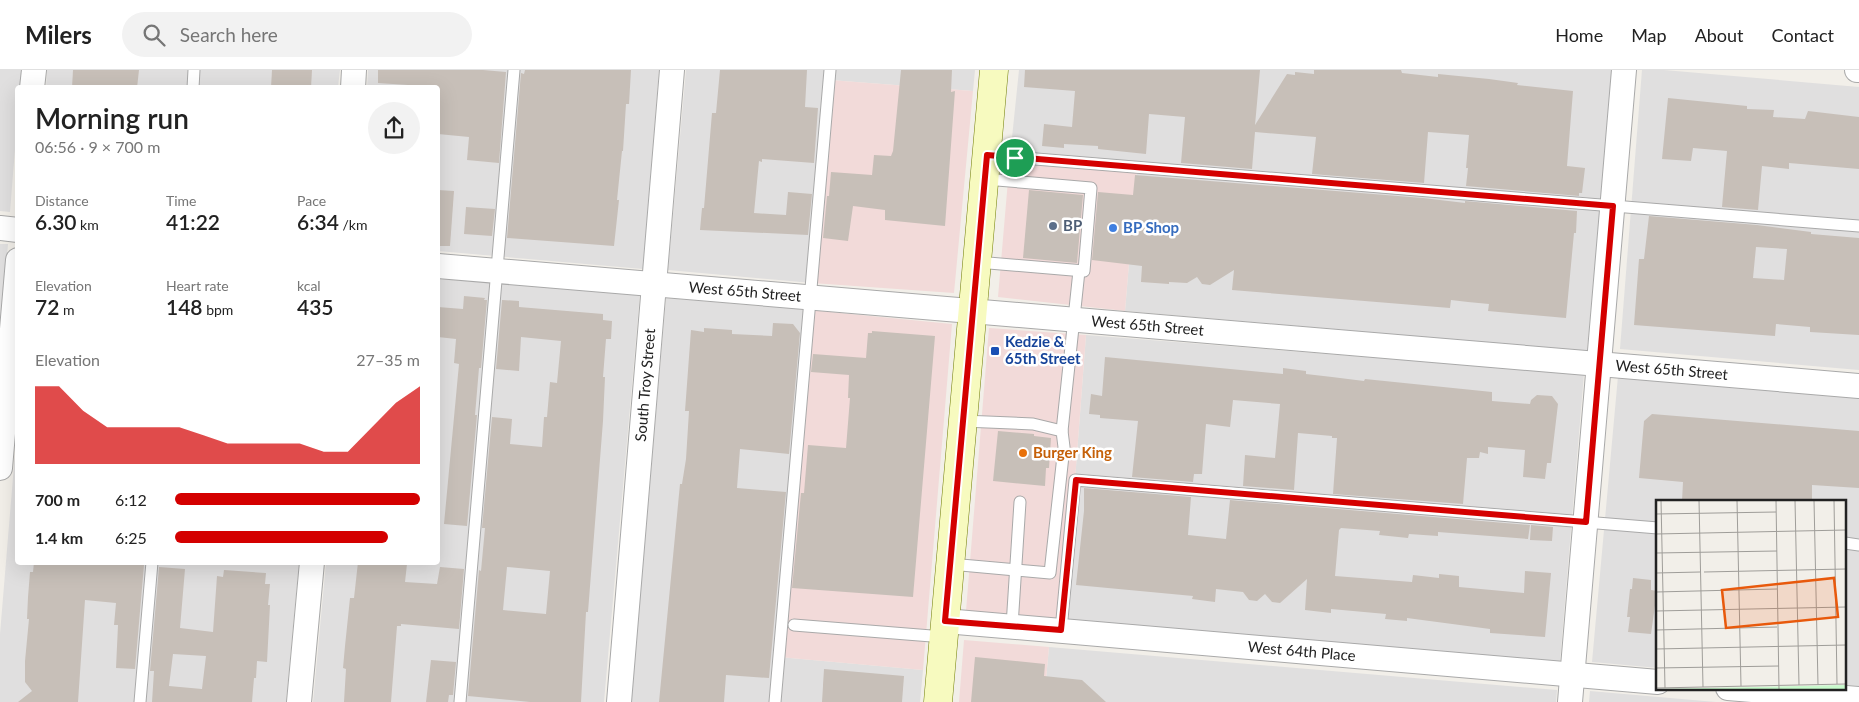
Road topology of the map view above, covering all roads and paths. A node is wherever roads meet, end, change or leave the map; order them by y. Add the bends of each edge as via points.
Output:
1 (34, 70) edge
2 (194, 70) edge
3 (354, 70) edge
4 (514, 70) edge
5 (672, 70) edge
6 (830, 70) edge
7 (994, 70) edge
8 (1624, 70) edge
9 (32, 85) edge
10 (193, 85) edge
11 (353, 85) edge
12 (986, 167) junction
13 (1613, 206) junction
14 (1859, 226) edge
15 (0, 228) edge
16 (15, 230) edge
17 (977, 262) junction
18 (440, 266) edge
19 (497, 271) junction
20 (1079, 271) junction
21 (654, 284) junction
22 (15, 295) edge
23 (810, 298) junction
24 (973, 312) junction
25 (1074, 320) junction
26 (1599, 364) junction
27 (1859, 386) edge
28 (963, 421) junction
29 (1062, 431) junction
30 (0, 468) edge
31 (1020, 502) dead end
32 (1586, 522) junction
33 (1656, 528) edge
34 (1846, 544) edge
35 (1859, 545) edge
36 (950, 564) junction
37 (152, 565) edge
38 (312, 565) edge
39 (1016, 570) junction
40 (794, 625) dead end
41 (1012, 626) junction
42 (944, 629) junction
43 (1061, 630) junction
44 (1573, 675) junction
45 (1656, 682) edge
46 (1750, 690) edge
47 (1859, 700) edge
48 (140, 702) edge
49 (299, 702) edge
50 (460, 702) edge
51 (619, 702) edge
52 (775, 702) edge
53 (938, 702) edge
54 (1570, 702) edge

1 - 9 street
2 - 10 lane
3 - 11 street
4 - 19 lane
5 - 21 street, South Troy Street
6 - 23 lane
7 - 12 main road
8 - 13 street
12 - 13 lane
12 - 17 main road
12 - 20 lane via 1091,188 1084,271
13 - 14 lane
13 - 26 street
15 - 16 street
17 - 20 lane
17 - 24 main road
18 - 19 street, West 65th Street
19 - 21 street, West 65th Street
19 - 50 lane
20 - 25 lane
21 - 23 street, West 65th Street
21 - 51 street, South Troy Street
22 - 30 street
23 - 24 street, West 65th Street
23 - 52 lane
24 - 25 street, West 65th Street
24 - 28 main road
25 - 26 street, West 65th Street
25 - 29 lane
26 - 27 street, West 65th Street
26 - 32 street
28 - 29 lane via 1033,424
28 - 36 main road
29 - 39 lane via 1064,447 1050,573
31 - 39 lane
32 - 33 lane
32 - 43 lane via 1076,480
32 - 44 street
34 - 35 lane
36 - 39 lane
36 - 42 main road
37 - 48 lane
38 - 49 street
39 - 41 lane
40 - 42 lane
41 - 42 street, West 64th Place
41 - 43 street, West 64th Place
42 - 53 main road
43 - 44 street, West 64th Place
44 - 45 street, West 64th Place
44 - 54 street
46 - 47 street

